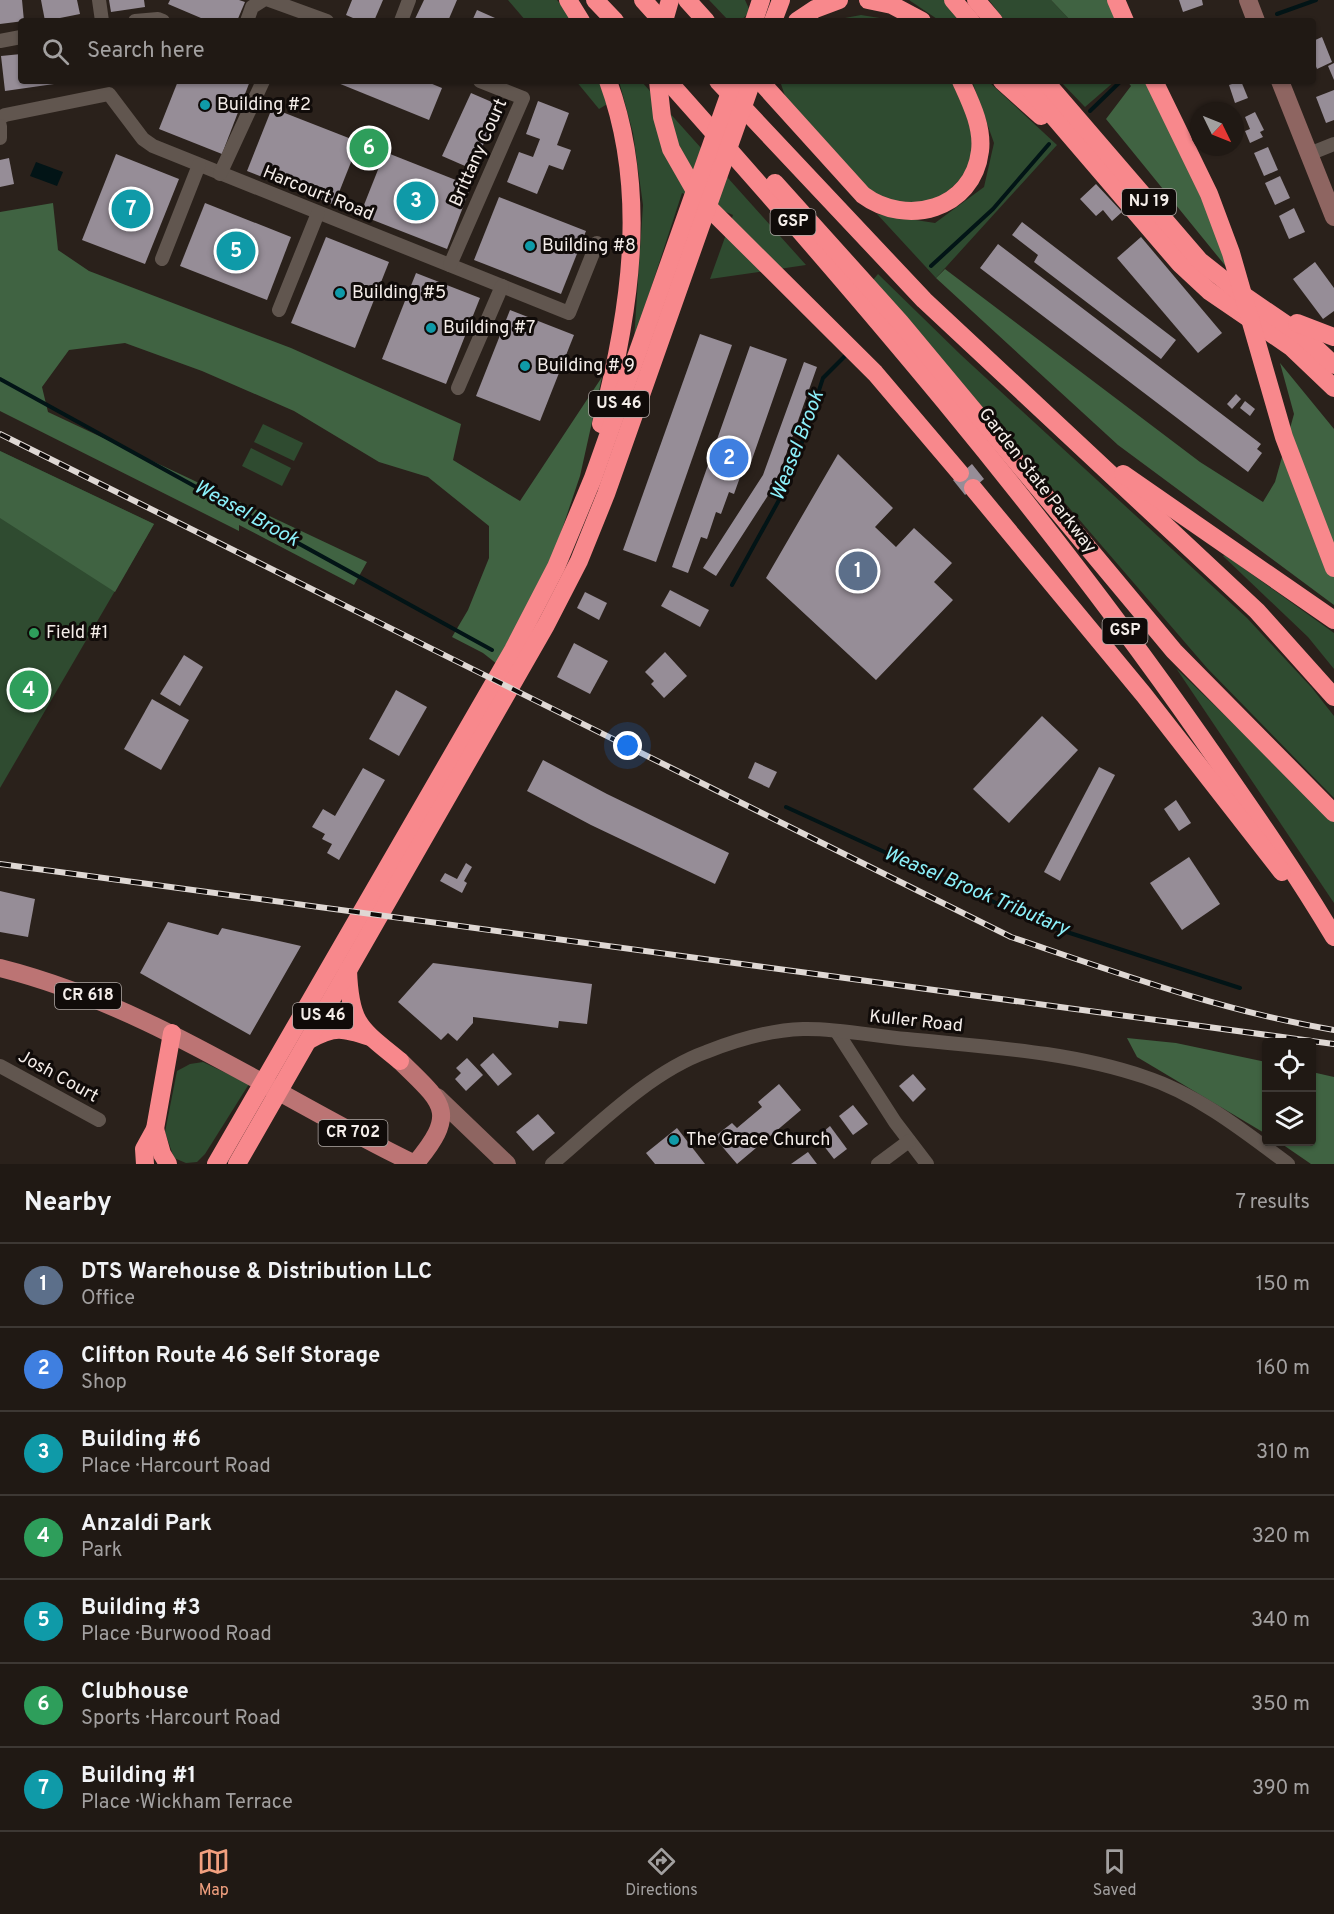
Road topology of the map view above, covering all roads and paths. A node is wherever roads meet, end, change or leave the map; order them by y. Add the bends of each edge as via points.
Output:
1 (99, 0) edge
2 (263, 0) edge
3 (269, 0) edge
4 (410, 0) edge
5 (568, 0) edge
6 (595, 0) edge
7 (643, 0) edge
8 (670, 0) edge
9 (687, 0) edge
10 (751, 0) edge
11 (761, 0) edge
12 (781, 0) edge
13 (839, 0) edge
14 (868, 0) edge
15 (953, 0) edge
16 (1116, 0) edge
17 (1248, 0) edge
18 (982, 11) edge
19 (102, 18) edge
20 (248, 18) edge
21 (319, 18) edge
22 (402, 18) edge
23 (579, 18) edge
24 (612, 18) edge
25 (660, 18) edge
26 (664, 18) edge
27 (703, 18) edge
28 (754, 18) edge
29 (755, 18) edge
30 (774, 18) edge
31 (802, 18) edge
32 (916, 18) edge
33 (1124, 18) edge
34 (1255, 18) edge
35 (18, 38) edge
36 (0, 41) edge
37 (262, 84) edge
38 (488, 84) edge
39 (609, 84) edge
40 (658, 84) edge
41 (671, 84) edge
42 (721, 84) edge
43 (733, 84) edge
44 (751, 84) edge
45 (759, 84) edge
46 (763, 84) edge
47 (962, 84) edge
48 (1005, 84) edge
49 (1026, 84) edge
50 (1048, 84) edge
51 (1155, 84) edge
52 (1281, 84) edge
53 (690, 105) junction
54 (0, 118) edge
55 (0, 126) edge
56 (0, 138) edge
57 (1334, 144) edge
58 (1309, 154) junction
59 (1088, 156) junction
60 (199, 165) junction
61 (723, 165) junction
62 (220, 174) junction
63 (318, 213) junction
64 (1334, 217) edge
65 (597, 243) dead end
66 (162, 259) dead end
67 (450, 265) junction
68 (502, 286) junction
69 (1265, 309) junction
70 (279, 310) dead end
71 (1334, 337) edge
72 (1334, 365) edge
73 (458, 388) dead end
74 (1334, 388) edge
75 (1075, 440) junction
76 (960, 473) dead end
77 (973, 488) dead end
78 (576, 524) junction
79 (1334, 568) edge
80 (1334, 620) edge
81 (521, 653) junction
82 (1334, 697) edge
83 (481, 723) junction
84 (1334, 813) edge
85 (1334, 936) edge
86 (352, 963) junction
87 (0, 968) edge
88 (837, 1032) junction
89 (172, 1033) junction
90 (370, 1037) junction
91 (309, 1040) junction
92 (400, 1061) joint
93 (0, 1066) edge
94 (271, 1085) junction
95 (437, 1097) junction
96 (99, 1120) dead end
97 (238, 1126) junction
98 (154, 1129) junction
99 (909, 1141) junction
100 (145, 1164) edge
101 (168, 1164) edge
102 (208, 1164) edge
103 (216, 1164) edge
104 (237, 1164) edge
105 (415, 1164) edge
106 (507, 1164) edge
107 (552, 1164) edge
108 (878, 1164) edge
109 (927, 1164) edge
110 (1288, 1164) edge

1 - 19 street
2 - 20 street via 252,7
3 - 21 street
4 - 22 street
5 - 23 highway
6 - 24 highway
7 - 25 highway
8 - 26 highway
9 - 27 highway
10 - 28 highway
11 - 29 highway
12 - 30 highway
13 - 31 highway
14 - 32 highway
15 - 18 highway
16 - 33 highway
17 - 34 street
35 - 36 street
37 - 62 street
38 - 67 street, Brittany Court via 523,98
39 - 78 highway via 626,148 632,195 632,248 613,379
40 - 76 highway via 671,149 695,192 859,357
41 - 53 highway, Garden State Parkway / GSP
42 - 75 highway, GSP via 924,300
43 - 78 highway, US 46
44 - 61 highway, US 46
45 - 61 highway
46 - 47 highway via 863,195 882,207 915,213 956,196 970,180 978,162 980,131
48 - 59 highway
49 - 59 highway, NJ 19
50 - 69 highway, NJ 19 via 1200,261
51 - 79 highway via 1209,194 1232,253 1284,437
52 - 58 street
53 - 84 highway via 775,182 845,259 1174,651
53 - 85 highway, Garden State Parkway / GSP via 883,324 1000,467 1167,688 1279,848
54 - 60 street, Harcourt Road via 109,94 148,143
55 - 56 street
57 - 58 street
58 - 64 street
59 - 74 highway, NJ 19 via 1180,264 1209,291 1291,346
60 - 62 street, Harcourt Road
60 - 66 street
61 - 81 highway, US 46 via 606,494 575,569
62 - 63 street, Harcourt Road
63 - 67 street, Harcourt Road
63 - 70 street
65 - 68 street, Harcourt Road via 569,313
67 - 68 street, Harcourt Road
68 - 73 street
69 - 71 highway
69 - 72 highway, NJ 19
75 - 80 highway
75 - 82 highway, GSP via 1257,611
77 - 85 highway via 1144,695
78 - 81 highway, US 46
81 - 83 highway, US 46
83 - 86 highway, US 46 via 404,874
83 - 94 highway, US 46 via 385,871
86 - 90 highway via 351,1008
86 - 91 highway, US 46
87 - 89 main road, CR 618 via 68,987
88 - 99 street
88 - 107 street, Kuller Road via 804,1029 770,1033 703,1052 648,1085
88 - 110 street, Kuller Road via 1095,1062 1173,1089 1234,1124
89 - 94 main road, CR 618
89 - 98 highway
90 - 91 highway via 344,1029 329,1030
90 - 92 highway
91 - 94 highway, US 46
92 - 95 main road
93 - 96 street, Josh Court
94 - 97 highway, US 46
94 - 104 highway, US 46
94 - 105 main road, CR 702 via 365,1140
95 - 105 main road via 439,1132
95 - 106 street
97 - 102 highway
97 - 103 highway, US 46
98 - 100 highway via 144,1149
98 - 101 highway
99 - 108 street
99 - 109 street

